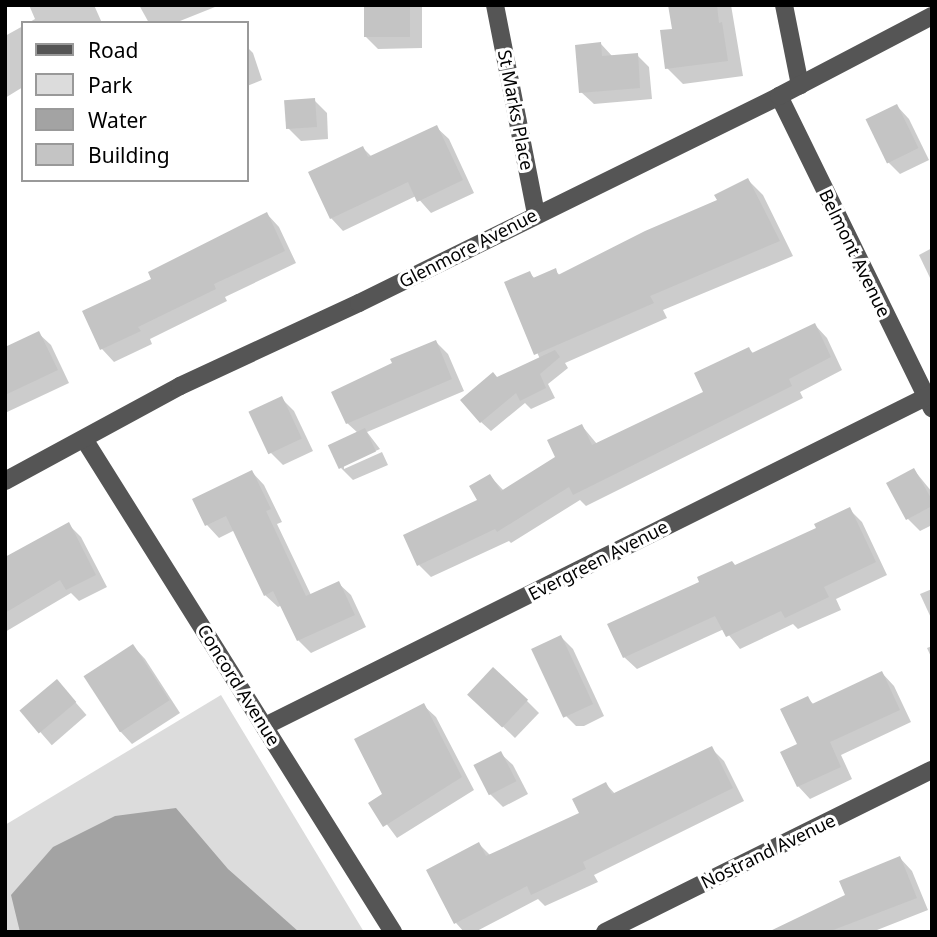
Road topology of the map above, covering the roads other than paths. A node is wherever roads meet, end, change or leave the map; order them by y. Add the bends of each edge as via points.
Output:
1 (495, 5) edge
2 (784, 5) edge
3 (932, 16) edge
4 (800, 85) junction
5 (779, 96) junction
6 (536, 214) junction
7 (930, 400) edge
8 (84, 439) junction
9 (5, 481) edge
10 (265, 726) junction
11 (932, 770) edge
12 (393, 932) edge
13 (605, 932) edge

1 - 6 street, St Marks Place
2 - 4 street
3 - 4 street, Glenmore Avenue
4 - 5 street, Glenmore Avenue
5 - 6 street, Glenmore Avenue
5 - 7 street, Belmont Avenue
6 - 8 street, Glenmore Avenue via 180,386
7 - 10 street, Evergreen Avenue
8 - 9 street, Glenmore Avenue
8 - 10 street, Concord Avenue
10 - 12 street, Concord Avenue
11 - 13 street, Nostrand Avenue

